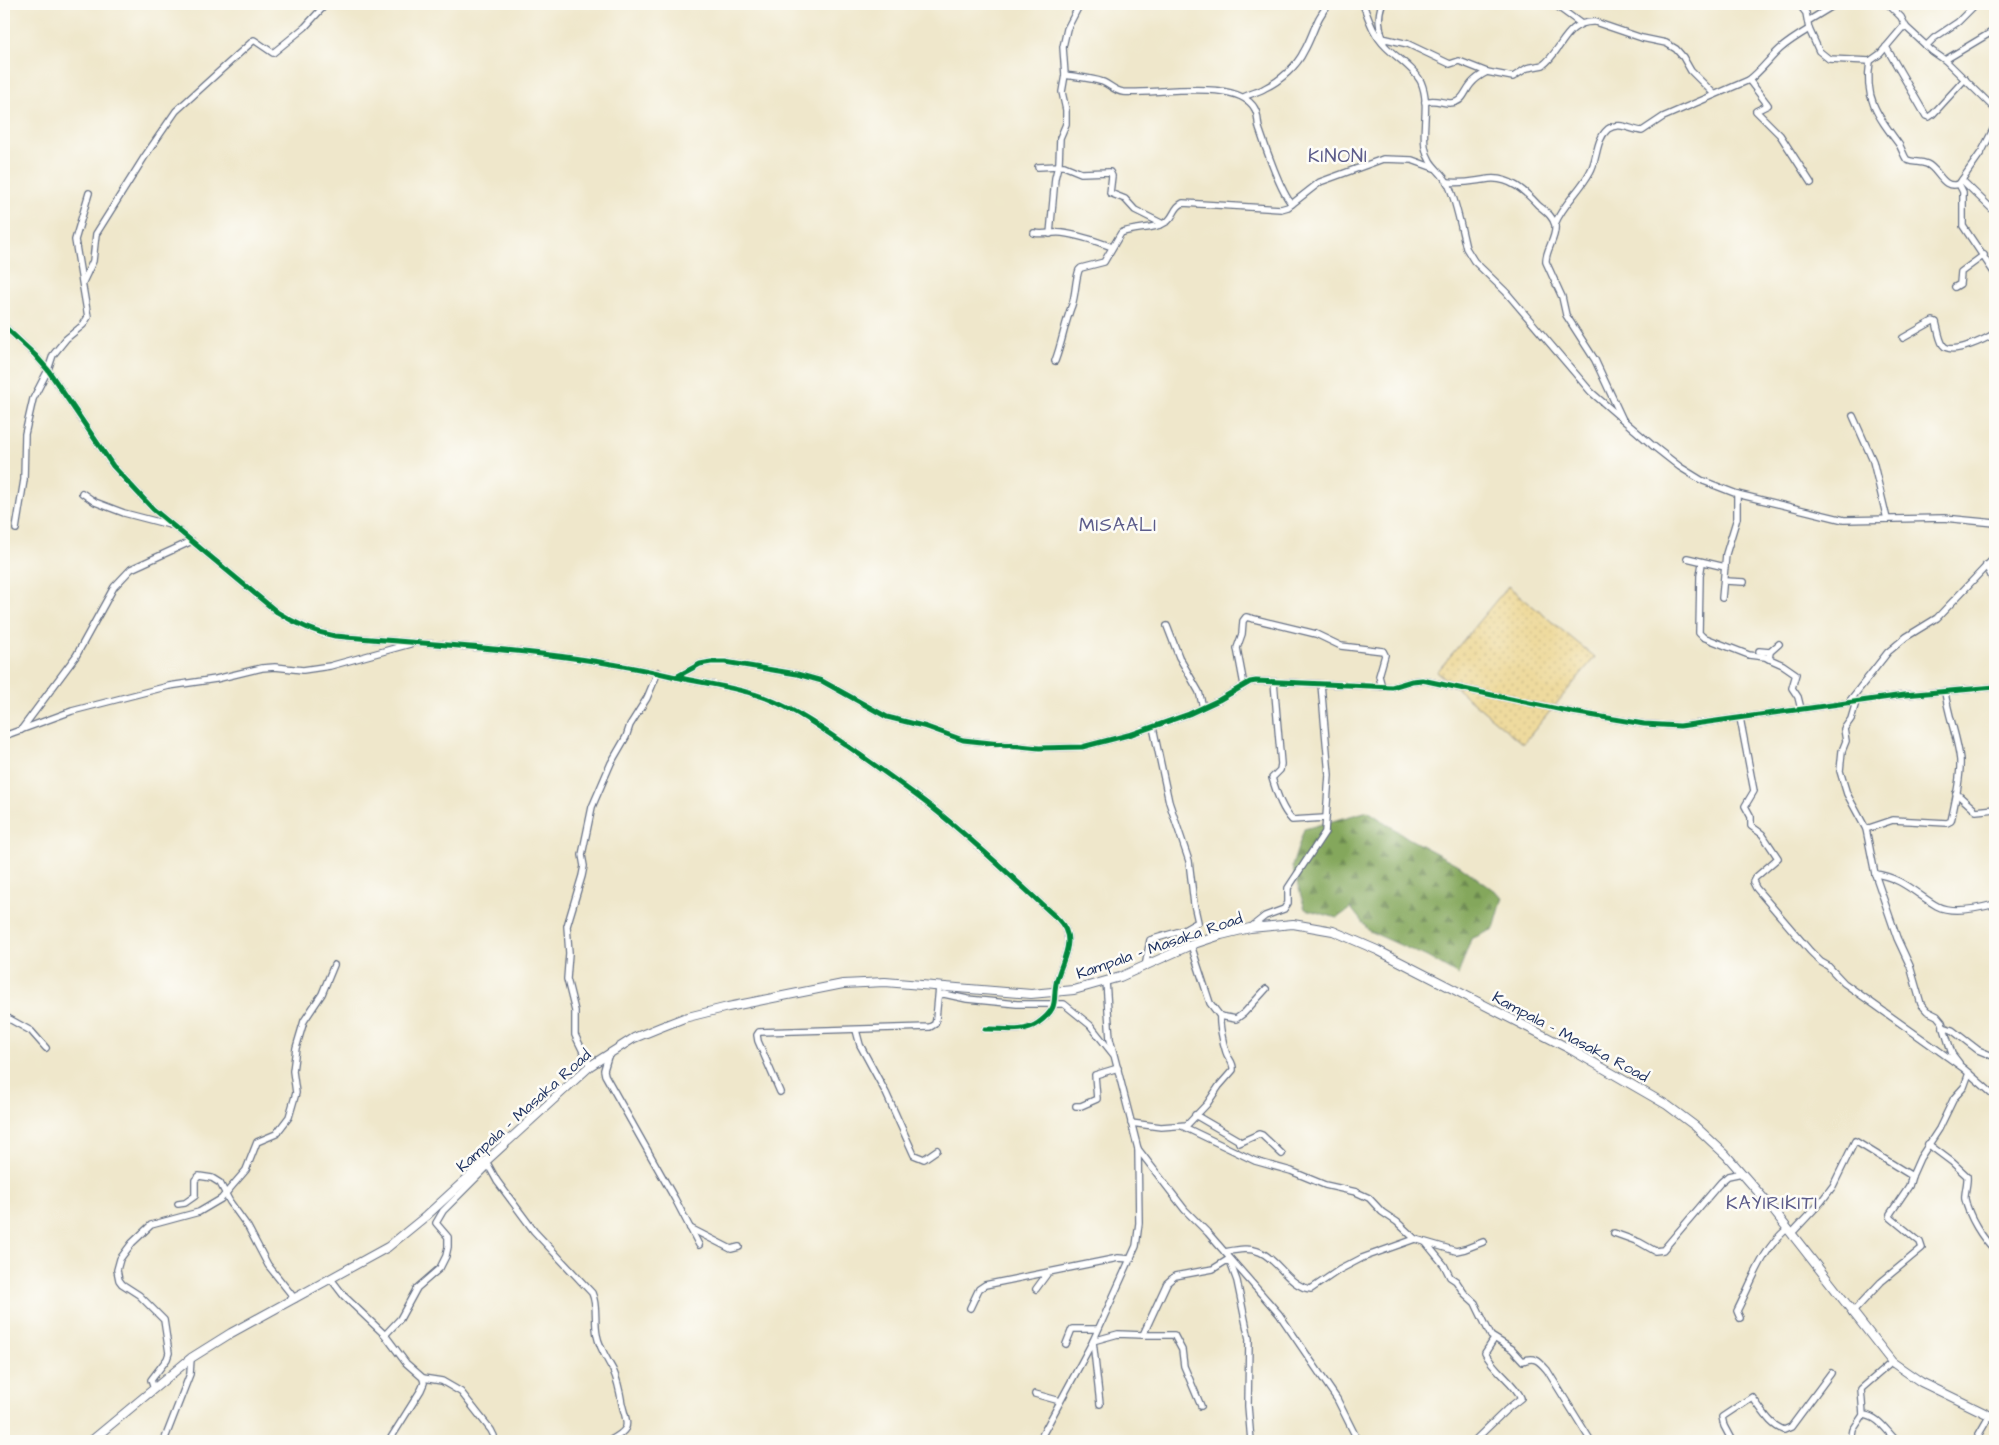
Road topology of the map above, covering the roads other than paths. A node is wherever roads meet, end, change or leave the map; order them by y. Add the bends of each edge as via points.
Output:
1 (326, 4) edge
2 (1080, 4) edge
3 (1329, 4) edge
4 (1363, 4) edge
5 (1382, 4) edge
6 (1554, 4) edge
7 (1799, 4) edge
8 (1836, 4) edge
9 (1888, 4) edge
10 (1975, 5) dead end
11 (1808, 21) junction
12 (1580, 23) junction
13 (1906, 27) junction
14 (1809, 29) junction
15 (1994, 33) edge
16 (1382, 38) junction
17 (1385, 46) junction
18 (1926, 46) junction
19 (1886, 47) junction
20 (1945, 60) junction
21 (1870, 61) junction
22 (1487, 72) junction
23 (1065, 75) junction
24 (1965, 79) junction
25 (1749, 80) junction
26 (1714, 94) junction
27 (1244, 97) junction
28 (1425, 102) junction
29 (1995, 109) edge
30 (1995, 126) edge
31 (1058, 166) junction
32 (1038, 167) dead end
33 (1434, 168) junction
34 (1447, 182) junction
35 (1960, 182) junction
36 (1811, 183) dead end
37 (89, 193) dead end
38 (1292, 204) junction
39 (1995, 212) edge
40 (1161, 223) junction
41 (1554, 224) junction
42 (1034, 233) dead end
43 (1050, 234) junction
44 (1112, 247) junction
45 (1984, 255) junction
46 (1995, 274) edge
47 (83, 282) junction
48 (1956, 287) dead end
49 (4, 326) edge
50 (1995, 333) edge
51 (1903, 338) dead end
52 (1054, 361) dead end
53 (48, 370) junction
54 (1853, 416) dead end
55 (1623, 420) junction
56 (82, 492) dead end
57 (1737, 494) junction
58 (1887, 519) junction
59 (1995, 523) edge
60 (172, 525) junction
61 (16, 529) dead end
62 (192, 541) junction
63 (1995, 557) edge
64 (1687, 558) dead end
65 (1702, 563) junction
66 (1986, 565) junction
67 (1724, 567) junction
68 (1725, 581) junction
69 (1744, 582) dead end
70 (1995, 584) edge
71 (1722, 598) dead end
72 (1167, 626) dead end
73 (414, 643) junction
74 (1779, 644) dead end
75 (1758, 651) dead end
76 (1770, 652) junction
77 (1769, 659) junction
78 (658, 672) junction
79 (676, 677) junction
80 (1274, 682) junction
81 (1321, 684) junction
82 (1244, 685) junction
83 (1382, 687) junction
84 (1995, 687) edge
85 (1945, 692) junction
86 (1856, 702) junction
87 (1848, 704) junction
88 (1203, 707) junction
89 (1801, 709) junction
90 (1740, 718) junction
91 (1153, 727) junction
92 (21, 730) junction
93 (4, 736) edge
94 (1956, 793) junction
95 (1995, 810) edge
96 (1325, 818) junction
97 (1866, 828) junction
98 (1875, 874) junction
99 (1995, 904) edge
100 (1250, 928) junction
101 (1191, 946) junction
102 (334, 965) dead end
103 (1145, 967) junction
104 (1106, 982) junction
105 (1266, 989) dead end
106 (939, 991) junction
107 (1056, 992) junction
108 (1056, 1003) junction
109 (4, 1016) edge
110 (1220, 1016) junction
111 (1943, 1027) junction
112 (984, 1029) dead end
113 (856, 1030) junction
114 (46, 1048) dead end
115 (609, 1054) junction
116 (1114, 1056) junction
117 (1995, 1057) edge
118 (590, 1066) junction
119 (1118, 1068) junction
120 (1963, 1068) junction
121 (1969, 1073) junction
122 (780, 1092) dead end
123 (1995, 1096) edge
124 (1076, 1106) dead end
125 (1195, 1116) junction
126 (1131, 1123) junction
127 (1182, 1126) junction
128 (1928, 1144) junction
129 (1138, 1149) junction
130 (937, 1150) dead end
131 (1282, 1154) dead end
132 (487, 1164) junction
133 (1742, 1173) junction
134 (1912, 1176) junction
135 (225, 1194) junction
136 (178, 1204) dead end
137 (690, 1228) junction
138 (1790, 1231) junction
139 (1614, 1233) dead end
140 (1415, 1239) junction
141 (1483, 1242) dead end
142 (1426, 1243) junction
143 (699, 1245) dead end
144 (739, 1247) dead end
145 (1995, 1251) edge
146 (1224, 1252) junction
147 (1131, 1259) junction
148 (1229, 1259) junction
149 (1048, 1274) junction
150 (331, 1279) junction
151 (1036, 1289) dead end
152 (295, 1299) junction
153 (970, 1308) dead end
154 (1852, 1312) junction
155 (1740, 1318) dead end
156 (1097, 1329) junction
157 (1143, 1334) junction
158 (384, 1335) junction
159 (1494, 1339) junction
160 (1093, 1341) junction
161 (1066, 1344) dead end
162 (191, 1358) junction
163 (1892, 1362) junction
164 (1831, 1373) dead end
165 (423, 1378) junction
166 (154, 1389) junction
167 (1035, 1394) dead end
168 (1060, 1401) junction
169 (1100, 1404) dead end
170 (1201, 1406) dead end
171 (1863, 1415) junction
172 (1993, 1417) edge
173 (91, 1441) edge
174 (164, 1441) edge
175 (389, 1441) edge
176 (494, 1441) edge
177 (610, 1441) edge
178 (1039, 1441) edge
179 (1251, 1441) edge
180 (1358, 1441) edge
181 (1474, 1441) edge
182 (1591, 1441) edge
183 (1732, 1441) edge
184 (1851, 1441) edge
185 (1897, 1441) edge
186 (1975, 1441) edge

1 - 47 street via 305,27 273,53 254,40 176,112 96,234 93,261
2 - 23 street via 1067,29 1063,47
3 - 27 street via 1319,18 1304,53 1289,71 1264,89
4 - 17 street via 1372,30
5 - 16 street via 1379,28
6 - 12 street
7 - 11 street
8 - 11 street
9 - 13 street via 1901,16
10 - 18 street
11 - 14 street
12 - 22 street via 1543,65 1527,68 1513,78
12 - 26 street via 1595,22 1676,48 1691,71
13 - 18 street
13 - 19 street
14 - 21 street via 1825,57
14 - 25 street via 1784,45
15 - 20 street
16 - 17 street
16 - 22 street via 1408,44 1450,64 1459,61
17 - 28 street via 1420,80
18 - 20 street
19 - 21 street
19 - 24 street via 1926,116 1933,114
20 - 24 street
21 - 35 street via 1869,94 1905,157 1910,162 1928,164 1946,183 1954,185
22 - 28 street via 1475,80 1464,97 1456,102
23 - 27 street via 1105,83 1126,92 1189,89
23 - 31 street via 1062,92 1066,124 1060,138
24 - 29 street
25 - 26 street
25 - 36 street via 1768,105 1756,110 1780,135
26 - 41 street via 1663,117 1642,131 1619,126 1609,128 1600,140 1590,172 1559,212
27 - 38 street via 1258,115 1265,145 1284,194
28 - 33 street via 1425,146
30 - 35 street
31 - 32 street
31 - 40 street via 1081,173 1110,172 1110,193
31 - 43 street
33 - 34 street
33 - 38 street via 1407,159 1383,159 1320,182
34 - 41 street via 1461,184 1489,179 1514,184 1549,214
34 - 55 street via 1470,256 1506,292 1591,392
35 - 39 street
35 - 45 street via 1963,226
37 - 47 street via 75,240
38 - 40 street via 1281,209 1183,203 1168,221
40 - 44 street via 1121,233
41 - 55 street via 1546,262 1562,297 1566,315 1595,360
42 - 43 street
43 - 44 street via 1073,235
44 - 52 street via 1104,262 1081,268
45 - 46 street
45 - 48 street via 1960,272 1960,283
47 - 53 street via 88,317 58,348
49 - 53 street
50 - 51 street via 1982,341 1947,349 1933,321
53 - 60 street via 124,479
53 - 61 street via 33,399 25,434 24,480
54 - 58 street via 1873,461
55 - 57 street via 1692,475
56 - 60 street via 95,502 124,513
57 - 58 street via 1844,520
57 - 67 street via 1736,526
58 - 59 street via 1944,518
60 - 62 street
62 - 73 street via 295,624 335,636
62 - 92 street via 131,569 114,586 76,656
63 - 66 street
64 - 65 street
65 - 67 street
65 - 77 street via 1699,633 1749,655
66 - 70 street
66 - 87 street via 1937,618 1888,652
67 - 68 street
68 - 69 street
68 - 71 street
72 - 88 street
73 - 78 street via 539,653
73 - 92 street via 330,666 303,670 262,668 169,686 72,711
74 - 76 street
75 - 76 street
76 - 77 street
77 - 89 street via 1796,674 1792,688
78 - 79 street
78 - 118 street via 592,807 582,855 582,876 567,926 567,979 575,1011 575,1036
79 - 91 street via 711,662 797,674 822,681 887,717 963,740 997,745 1082,747
79 - 107 street via 743,690 789,709 936,810 1062,922 1068,950 1057,978
80 - 81 street
80 - 82 street via 1256,680
80 - 96 street via 1281,764 1272,778 1277,794 1292,820
81 - 83 street
81 - 96 street via 1329,776
82 - 83 street via 1237,648 1246,617 1316,634 1342,646 1381,650 1385,655 1379,676
82 - 88 street
83 - 90 street via 1422,680 1644,724 1680,726
84 - 85 street
85 - 86 street
85 - 94 street via 1960,758
86 - 87 street
86 - 97 street via 1844,729 1846,741 1840,771 1847,794
87 - 89 street
88 - 91 street
89 - 90 street
90 - 120 street via 1754,791 1745,806 1751,817 1751,826 1762,834 1778,858 1755,878 1756,888 1810,951 1844,983
91 - 103 street via 1169,802 1189,861 1198,922 1184,930 1150,940
92 - 93 street
94 - 95 street via 1976,811
94 - 97 street via 1948,823 1893,820
96 - 100 street via 1323,836 1288,888 1288,903 1284,909 1265,916
97 - 98 street
98 - 99 street via 1900,882 1943,908 1975,909
98 - 111 street via 1921,1004 1937,1016
100 - 101 main road, Kampala - Masaka Road
100 - 133 main road, Kampala - Masaka Road via 1293,924 1319,928 1353,939 1422,972 1654,1096 1695,1126
101 - 103 main road, Kampala - Masaka Road
101 - 110 street via 1210,1003
102 - 135 street via 322,994 304,1021 296,1048 293,1071 296,1092 289,1117 276,1134 257,1142 246,1170
103 - 104 main road, Kampala - Masaka Road
104 - 107 main road, Kampala - Masaka Road
104 - 116 street
105 - 110 street via 1236,1019
106 - 107 main road, Kampala - Masaka Road
106 - 108 street via 967,999 1018,1004
106 - 113 street via 933,1026
106 - 115 main road, Kampala - Masaka Road via 868,982 802,991 684,1018 634,1038
107 - 108 street
108 - 112 street via 1045,1017 1025,1028
108 - 116 street via 1064,1004 1090,1025
109 - 114 street via 31,1031
110 - 125 street via 1232,1070
111 - 117 street
111 - 120 street via 1952,1054
113 - 122 street via 759,1032 758,1041
113 - 130 street via 860,1045 914,1156 924,1159
115 - 118 main road, Kampala - Masaka Road
115 - 137 street via 605,1075
116 - 119 street
118 - 132 main road, Kampala - Masaka Road via 514,1134
119 - 124 street via 1095,1075 1097,1099
119 - 126 street
120 - 121 street
121 - 123 street
121 - 128 street via 1964,1087 1954,1098 1946,1118
125 - 127 street
125 - 131 street via 1239,1143 1262,1135
126 - 127 street
126 - 129 street
127 - 140 street via 1255,1162 1369,1198
128 - 134 street
128 - 145 street via 1968,1176 1965,1198 1974,1221
129 - 146 street via 1185,1210
129 - 147 street via 1139,1223
132 - 150 main road, Kampala - Masaka Road via 400,1237
132 - 158 street via 443,1211 436,1223 448,1237 446,1256 440,1268 417,1288 400,1319
132 - 177 street via 534,1231 595,1299 596,1334 620,1389 628,1421 625,1429
133 - 138 main road, Kampala - Masaka Road
133 - 139 street via 1728,1176 1721,1182 1663,1250 1655,1251
134 - 138 street via 1855,1141 1833,1186
134 - 154 street via 1890,1214 1920,1242 1922,1248 1881,1282
135 - 136 street via 220,1183 199,1176 195,1180 195,1196
135 - 152 street via 268,1264
135 - 166 street via 198,1212 151,1225 132,1243 118,1264 122,1284 139,1295 164,1320 169,1353 151,1380
137 - 143 street
137 - 144 street via 731,1249
138 - 154 main road, Kampala - Masaka Road
138 - 155 street via 1776,1238 1768,1248 1737,1311
140 - 142 street
140 - 146 street via 1362,1258 1311,1289 1300,1285 1259,1251
141 - 142 street via 1456,1251
142 - 159 street via 1444,1264 1450,1277 1475,1303
146 - 148 street
147 - 149 street via 1118,1258
147 - 156 street
148 - 157 street via 1213,1269 1175,1276 1167,1283
148 - 179 street via 1249,1340
148 - 180 street via 1279,1314 1337,1399
149 - 151 street
149 - 153 street via 982,1286
150 - 152 main road, Kampala - Masaka Road
150 - 158 street
152 - 162 main road, Kampala - Masaka Road
154 - 163 main road, Kampala - Masaka Road
156 - 160 street
156 - 161 street via 1072,1329
157 - 160 street via 1118,1334
157 - 170 street via 1174,1335
158 - 165 street
159 - 181 street via 1485,1353 1521,1398
159 - 182 street via 1512,1349 1523,1361 1539,1361
160 - 168 street
160 - 169 street
162 - 166 main road, Kampala - Masaka Road
162 - 174 street via 190,1374
163 - 171 street via 1861,1389
163 - 172 main road, Kampala - Masaka Road via 1921,1382
164 - 183 street via 1791,1427 1784,1430 1769,1420 1752,1397 1722,1417
165 - 175 street via 421,1390
165 - 176 street via 442,1381 461,1392 491,1430
166 - 173 main road, Kampala - Masaka Road
167 - 168 street
168 - 178 street
171 - 184 street via 1853,1430
171 - 185 street via 1882,1424
172 - 186 street

